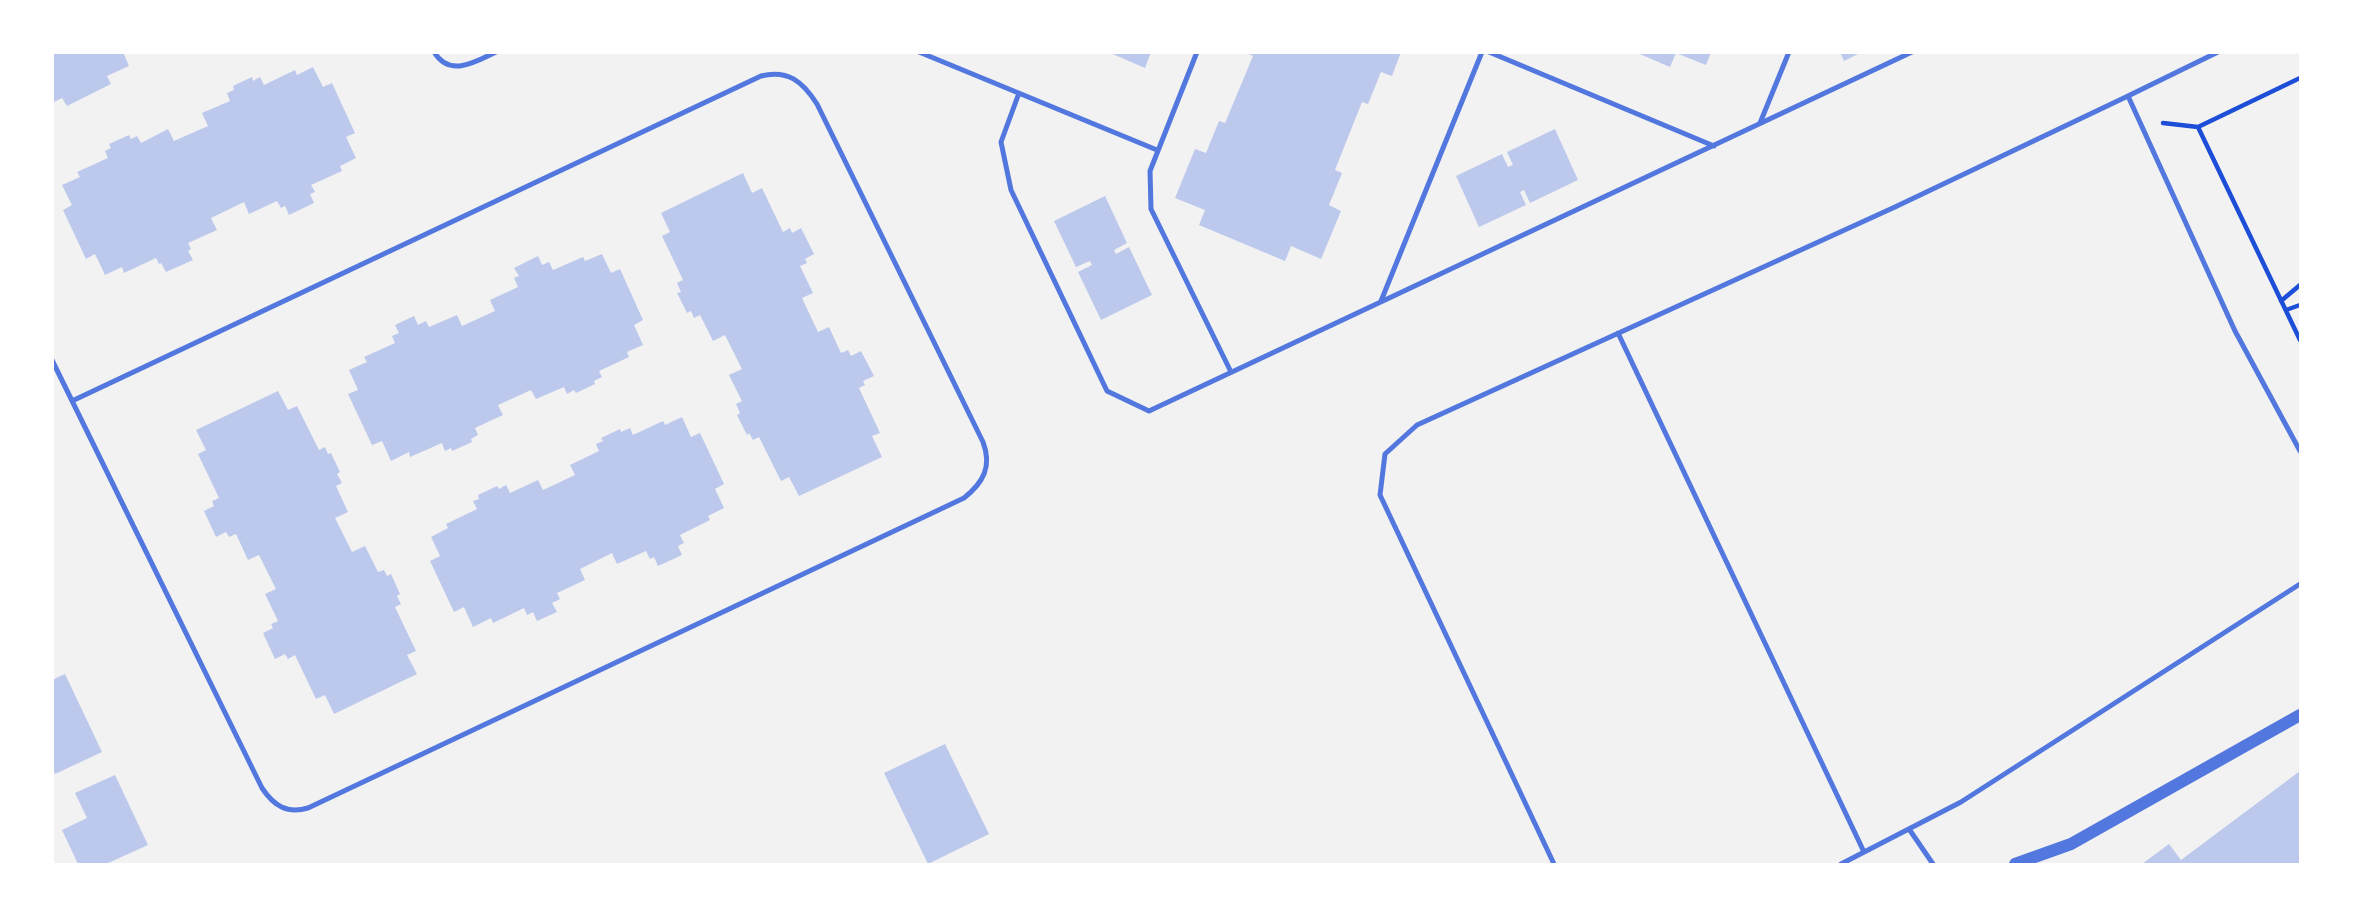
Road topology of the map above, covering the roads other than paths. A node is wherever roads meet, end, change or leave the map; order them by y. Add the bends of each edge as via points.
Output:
1 (434, 52) edge
2 (496, 52) edge
3 (919, 52) edge
4 (1197, 52) edge
5 (1482, 52) edge
6 (1489, 52) edge
7 (1789, 52) edge
8 (1912, 52) edge
9 (2218, 52) edge
10 (1019, 93) junction
11 (2128, 96) junction
12 (1760, 123) junction
13 (1714, 146) junction
14 (1157, 150) junction
15 (1381, 301) junction
16 (1618, 332) junction
17 (52, 360) edge
18 (1231, 372) junction
19 (72, 401) junction
20 (2301, 451) edge
21 (2301, 584) edge
22 (2301, 715) edge
23 (1909, 829) junction
24 (1864, 852) junction
25 (1554, 864) edge
26 (1841, 864) edge
27 (1933, 864) edge
28 (2015, 864) edge

1 - 2 lane via 446,65 455,67
3 - 10 lane
4 - 14 lane
5 - 15 lane
6 - 13 lane
7 - 12 lane
8 - 12 lane
9 - 11 lane
10 - 14 lane
10 - 18 lane via 1001,142 1011,190 1107,391 1149,411
11 - 16 lane
11 - 20 lane via 2235,331
12 - 13 lane
13 - 15 lane
14 - 18 lane via 1150,171 1151,209
15 - 18 lane
16 - 24 lane
16 - 25 lane via 1417,425 1385,454 1380,495
17 - 19 lane
19 - 19 lane via 262,788 276,805 287,810 308,808 964,498 983,480 988,467 983,442 817,104 798,80 773,73
21 - 23 lane via 1961,802
22 - 28 street via 2071,844
23 - 24 lane
23 - 27 lane
24 - 26 lane

